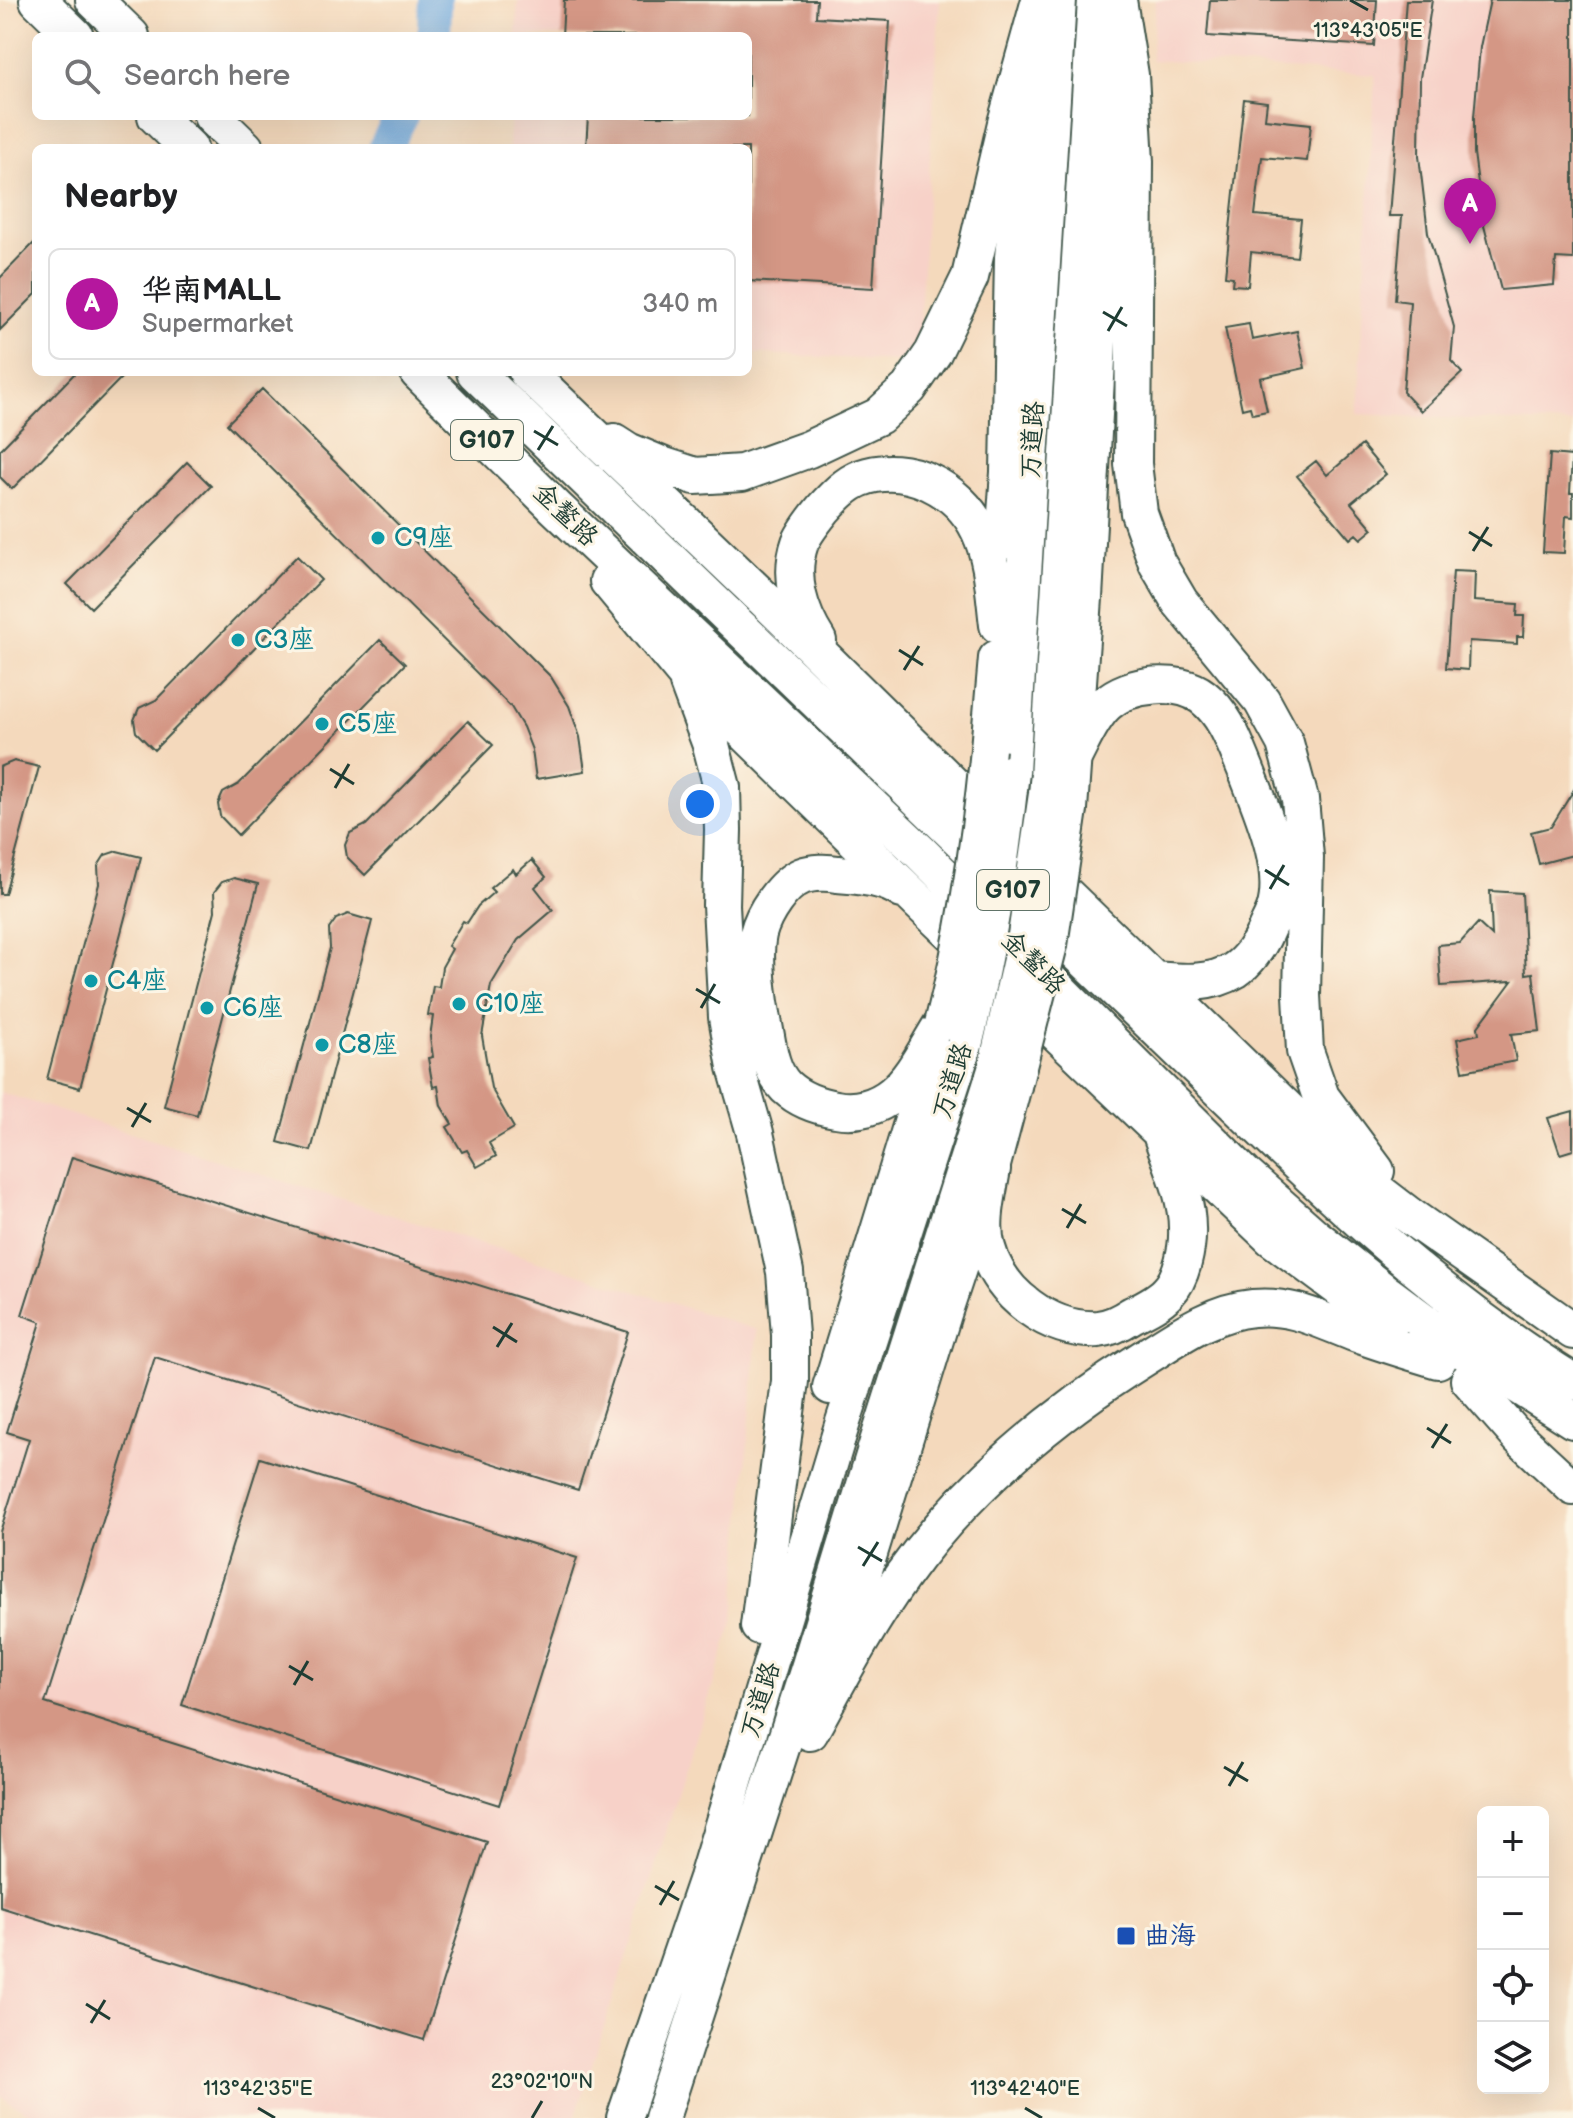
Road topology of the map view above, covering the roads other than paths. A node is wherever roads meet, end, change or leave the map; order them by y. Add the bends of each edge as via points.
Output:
1 (38, 0) edge
2 (94, 0) edge
3 (1041, 0) edge
4 (1059, 0) edge
5 (1095, 0) edge
6 (1118, 0) edge
7 (71, 32) edge
8 (127, 32) edge
9 (160, 120) edge
10 (216, 120) edge
11 (185, 144) edge
12 (241, 144) edge
13 (422, 376) edge
14 (479, 376) edge
15 (531, 376) edge
16 (560, 406) junction
17 (556, 508) junction
18 (998, 625) junction
19 (685, 674) junction
20 (841, 676) junction
21 (1074, 756) junction
22 (1000, 761) junction
23 (1058, 802) junction
24 (919, 902) junction
25 (1152, 980) junction
26 (953, 1035) junction
27 (1005, 1078) junction
28 (1159, 1128) junction
29 (992, 1169) junction
30 (1411, 1217) junction
31 (1573, 1331) edge
32 (1438, 1360) junction
33 (1468, 1380) junction
34 (1573, 1382) edge
35 (1573, 1420) edge
36 (1573, 1446) edge
37 (1573, 1488) edge
38 (759, 1626) junction
39 (810, 1732) junction
40 (706, 1878) junction
41 (741, 1880) junction
42 (624, 2118) edge
43 (662, 2118) edge

1 - 7 highway
2 - 8 highway
3 - 16 highway via 970,277 933,353 909,388 879,416 742,473 695,476 628,451
3 - 18 main road via 1012,257 1008,472
4 - 22 main road, 万道路
5 - 23 main road, 万道路
6 - 21 main road
6 - 30 highway via 1130,75 1135,162 1133,464 1139,513 1157,563 1180,602 1262,701 1285,743 1300,799 1305,857 1305,1051 1321,1097
9 - 11 highway
10 - 12 highway
13 - 17 highway, 金鳌路 / G107
14 - 34 highway, 金鳌路 / G107 via 1340,1204 1482,1320
15 - 16 highway
16 - 20 highway
17 - 19 highway
17 - 35 highway, 金鳌路 / G107 via 919,851 1245,1175 1387,1294 1461,1349
18 - 20 highway via 986,545 961,503 917,476 862,478 838,492 815,519 800,543 794,578 804,620
18 - 22 main road
19 - 24 highway
19 - 38 highway via 722,787 727,1017 785,1272 790,1335 790,1381
20 - 25 highway
21 - 23 main road
21 - 25 highway via 1107,704 1153,685 1178,687 1203,697 1229,727 1268,825 1277,868 1276,908 1259,944 1236,969 1210,981
22 - 26 main road, 万道路, bridge via 1005,840 986,949
23 - 27 main road, 万道路, bridge via 1024,942
24 - 26 highway via 894,885 828,872 801,877 781,893 758,933 761,1011 771,1062 786,1087 814,1105 846,1111 873,1107
24 - 28 highway
25 - 30 highway via 1351,1171
26 - 38 main road
26 - 40 main road, 万道路
27 - 29 main road
27 - 41 main road, 万道路
28 - 29 highway via 1183,1200 1187,1229 1181,1269 1169,1291 1101,1329 1078,1328 1024,1305 999,1275 987,1247 985,1215
28 - 32 highway via 1272,1238
29 - 39 main road via 838,1661
30 - 31 highway
32 - 33 highway
32 - 39 highway via 1285,1307 1219,1314 1184,1333 1051,1421 946,1523 903,1574 860,1640
33 - 36 highway
33 - 37 main road
38 - 40 main road via 734,1716
39 - 41 main road
40 - 42 main road, 万道路
41 - 43 main road, 万道路

